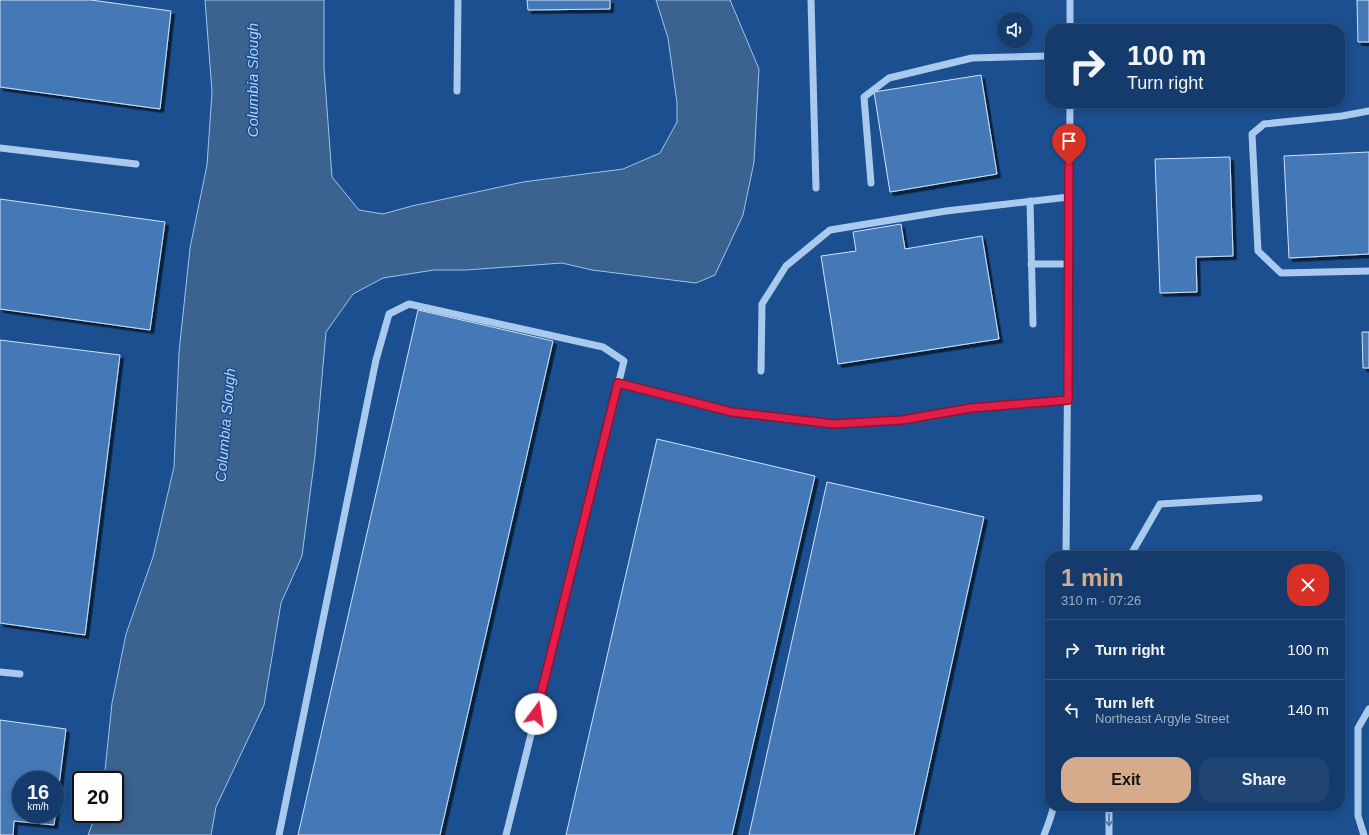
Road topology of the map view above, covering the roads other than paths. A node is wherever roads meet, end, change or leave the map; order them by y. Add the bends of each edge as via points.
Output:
1 (458, 0) edge
2 (811, 0) edge
3 (1070, 0) edge
4 (1070, 24) edge
5 (1045, 56) edge
6 (457, 91) dead end
7 (1070, 108) edge
8 (1369, 111) edge
9 (0, 148) edge
10 (136, 164) dead end
11 (871, 183) dead end
12 (816, 188) dead end
13 (1069, 197) junction
14 (1030, 201) junction
15 (1031, 264) junction
16 (1068, 264) junction
17 (1369, 271) edge
18 (1033, 324) dead end
19 (761, 371) dead end
20 (618, 383) junction
21 (1068, 400) junction
22 (1259, 498) dead end
23 (1066, 551) edge
24 (1133, 551) edge
25 (0, 672) edge
26 (20, 674) dead end
27 (1369, 709) edge
28 (1052, 811) edge
29 (1109, 811) edge
30 (279, 835) edge
31 (506, 835) edge
32 (1044, 835) edge
33 (1109, 835) edge
34 (1364, 835) edge

1 - 6 street
2 - 12 street
3 - 4 street
5 - 11 street via 972,58 889,78 864,97
7 - 13 street
8 - 17 street via 1264,124 1252,134 1258,251 1281,273
9 - 10 street
13 - 14 street
13 - 16 street
14 - 15 street
14 - 19 street via 946,211 830,230 786,266 762,304
15 - 16 street
15 - 18 street
16 - 21 street
20 - 21 street via 732,412 834,424 902,420 971,408
20 - 30 street via 624,361 603,347 408,304 389,314 376,360
20 - 31 street
21 - 23 street
22 - 24 street via 1160,504
25 - 26 street
27 - 34 street via 1358,728 1358,816
28 - 32 street
29 -> 33 street

